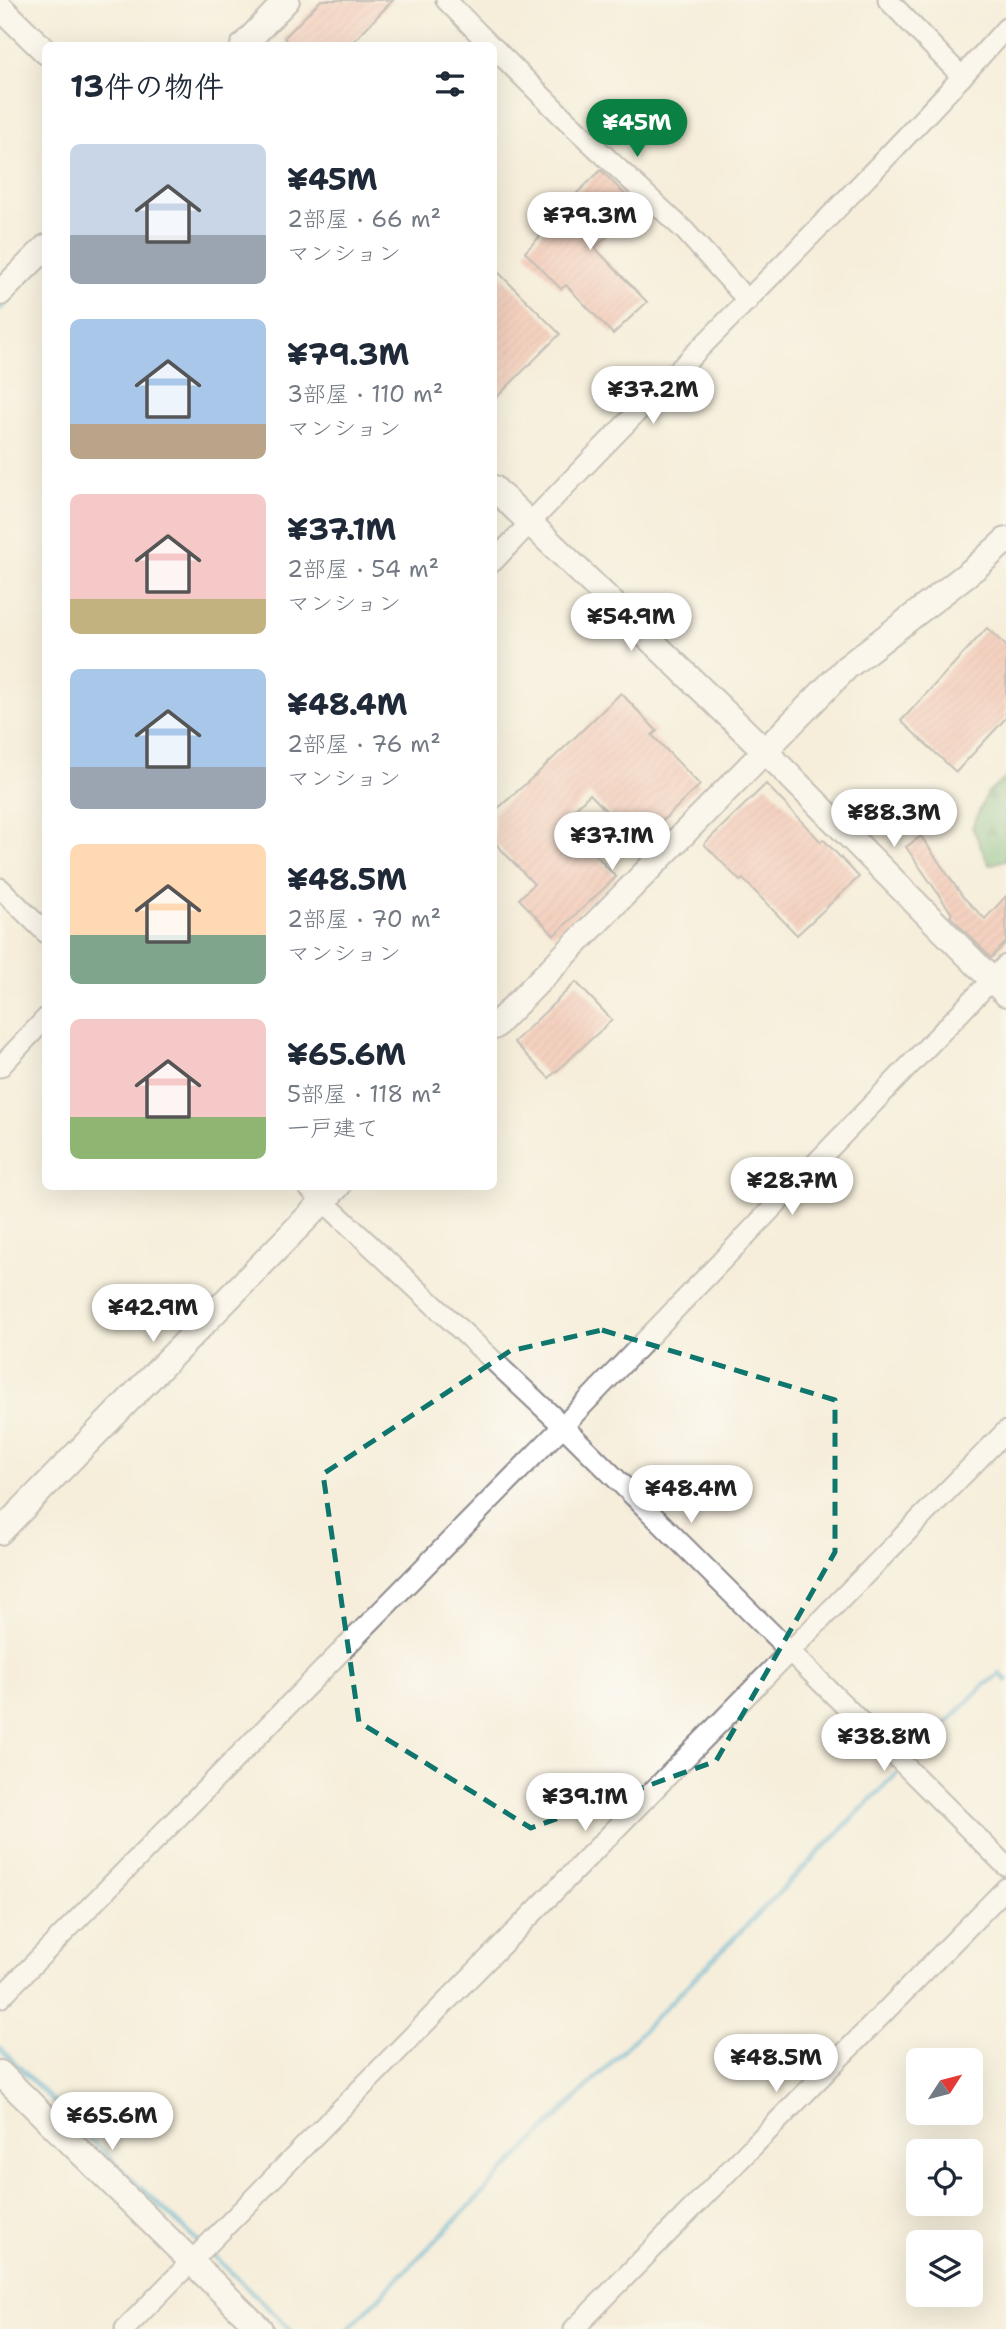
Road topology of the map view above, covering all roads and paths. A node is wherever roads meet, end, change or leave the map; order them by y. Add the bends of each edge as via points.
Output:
1 (286, 0) edge
2 (446, 0) edge
3 (888, 0) edge
4 (0, 7) edge
5 (1006, 28) edge
6 (247, 42) edge
7 (487, 42) edge
8 (42, 48) edge
9 (497, 52) edge
10 (962, 77) junction
11 (42, 251) edge
12 (0, 293) edge
13 (748, 301) junction
14 (497, 491) edge
15 (529, 523) junction
16 (1006, 540) edge
17 (497, 558) edge
18 (764, 750) junction
19 (0, 888) edge
20 (42, 929) edge
21 (1001, 980) edge
22 (42, 1022) edge
23 (497, 1024) edge
24 (0, 1066) edge
25 (322, 1192) edge
26 (563, 1426) junction
27 (1006, 1431) edge
28 (0, 1532) edge
29 (791, 1652) junction
30 (1006, 1866) edge
31 (1006, 1888) edge
32 (0, 1998) edge
33 (0, 2073) edge
34 (191, 2262) junction
35 (125, 2329) edge
36 (260, 2329) edge
37 (574, 2329) edge

1 - 6 street
2 - 7 street
3 - 10 street
4 - 8 street
5 - 10 street
9 - 13 street via 685,231
10 - 13 street
11 - 12 street
13 - 15 street
14 - 15 street
15 - 17 street
15 - 18 street
16 - 18 street via 847,667
18 - 21 street
18 - 23 street
19 - 20 street
21 - 26 street
22 - 24 street
25 - 26 street
25 - 28 street
26 - 29 street
26 - 32 street
27 - 29 street
29 - 30 street
29 - 34 street
31 - 37 street
33 - 34 street
34 - 35 street
34 - 36 street

